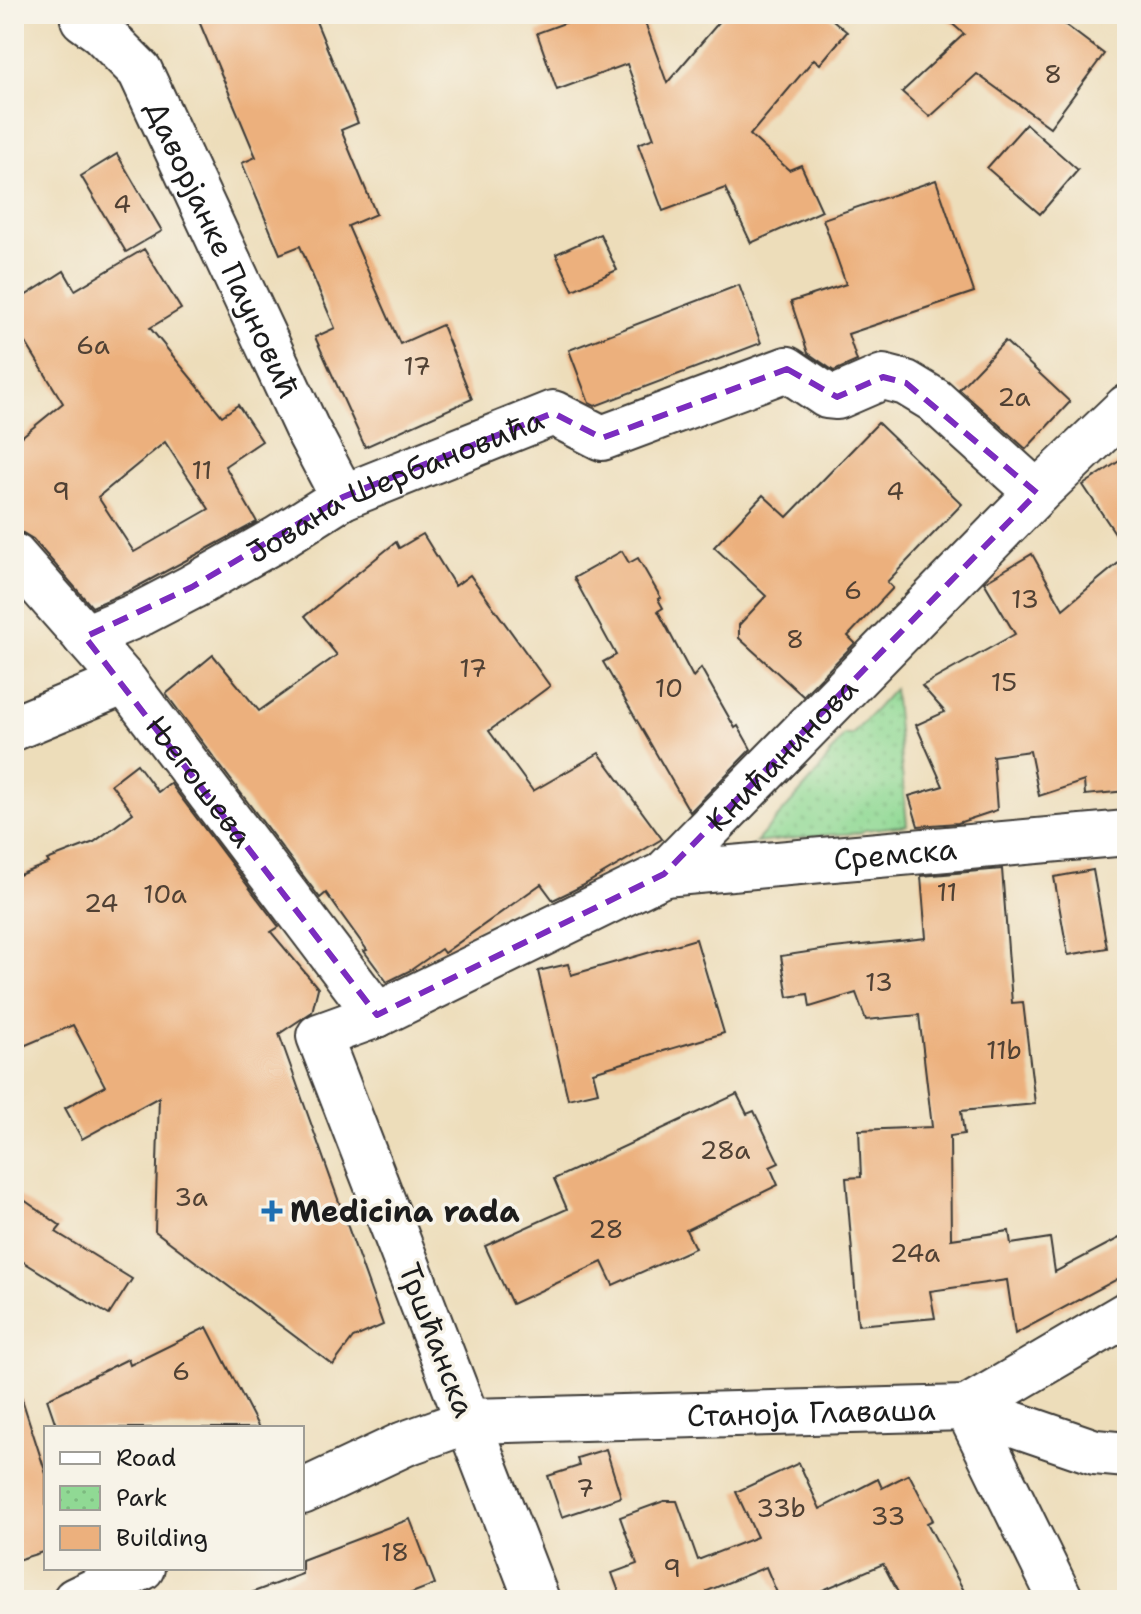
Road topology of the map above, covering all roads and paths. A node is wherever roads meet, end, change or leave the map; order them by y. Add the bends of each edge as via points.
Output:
1 (83, 19) dead end
2 (1127, 407) edge
3 (1037, 493) junction
4 (343, 497) junction
5 (14, 556) edge
6 (85, 637) junction
7 (125, 682) junction
8 (14, 728) edge
9 (1127, 833) edge
10 (664, 874) junction
11 (377, 1015) junction
12 (319, 1036) joint
13 (1127, 1314) edge
14 (967, 1408) junction
15 (468, 1421) junction
16 (1127, 1455) edge
17 (304, 1491) edge
18 (138, 1570) edge
19 (75, 1600) edge
20 (537, 1600) edge
21 (1061, 1600) edge

1 - 4 street, Даворјанке Пауновић via 140,71
2 - 3 street, Книћанинова
3 - 4 street, Јована Шербановића via 934,400 906,383 883,377 837,397 827,396 787,369 602,438 553,413
3 - 10 street, Книћанинова
4 - 6 street, Јована Шербановића via 192,587
5 - 6 street, Његошева
6 - 7 street, Његошева
7 - 8 street
7 - 11 street, Његошева
9 - 10 street, Сремска
10 - 11 street, Книћанинова
11 - 12 street, Книћанинова
12 - 15 street, Тршћанска
13 - 14 street, Станоја Главаша
14 - 15 street, Станоја Главаша
14 - 16 street via 1095,1452
14 - 21 street
15 - 17 street, Станоја Главаша
15 - 20 street, Тршћанска
18 - 19 street

